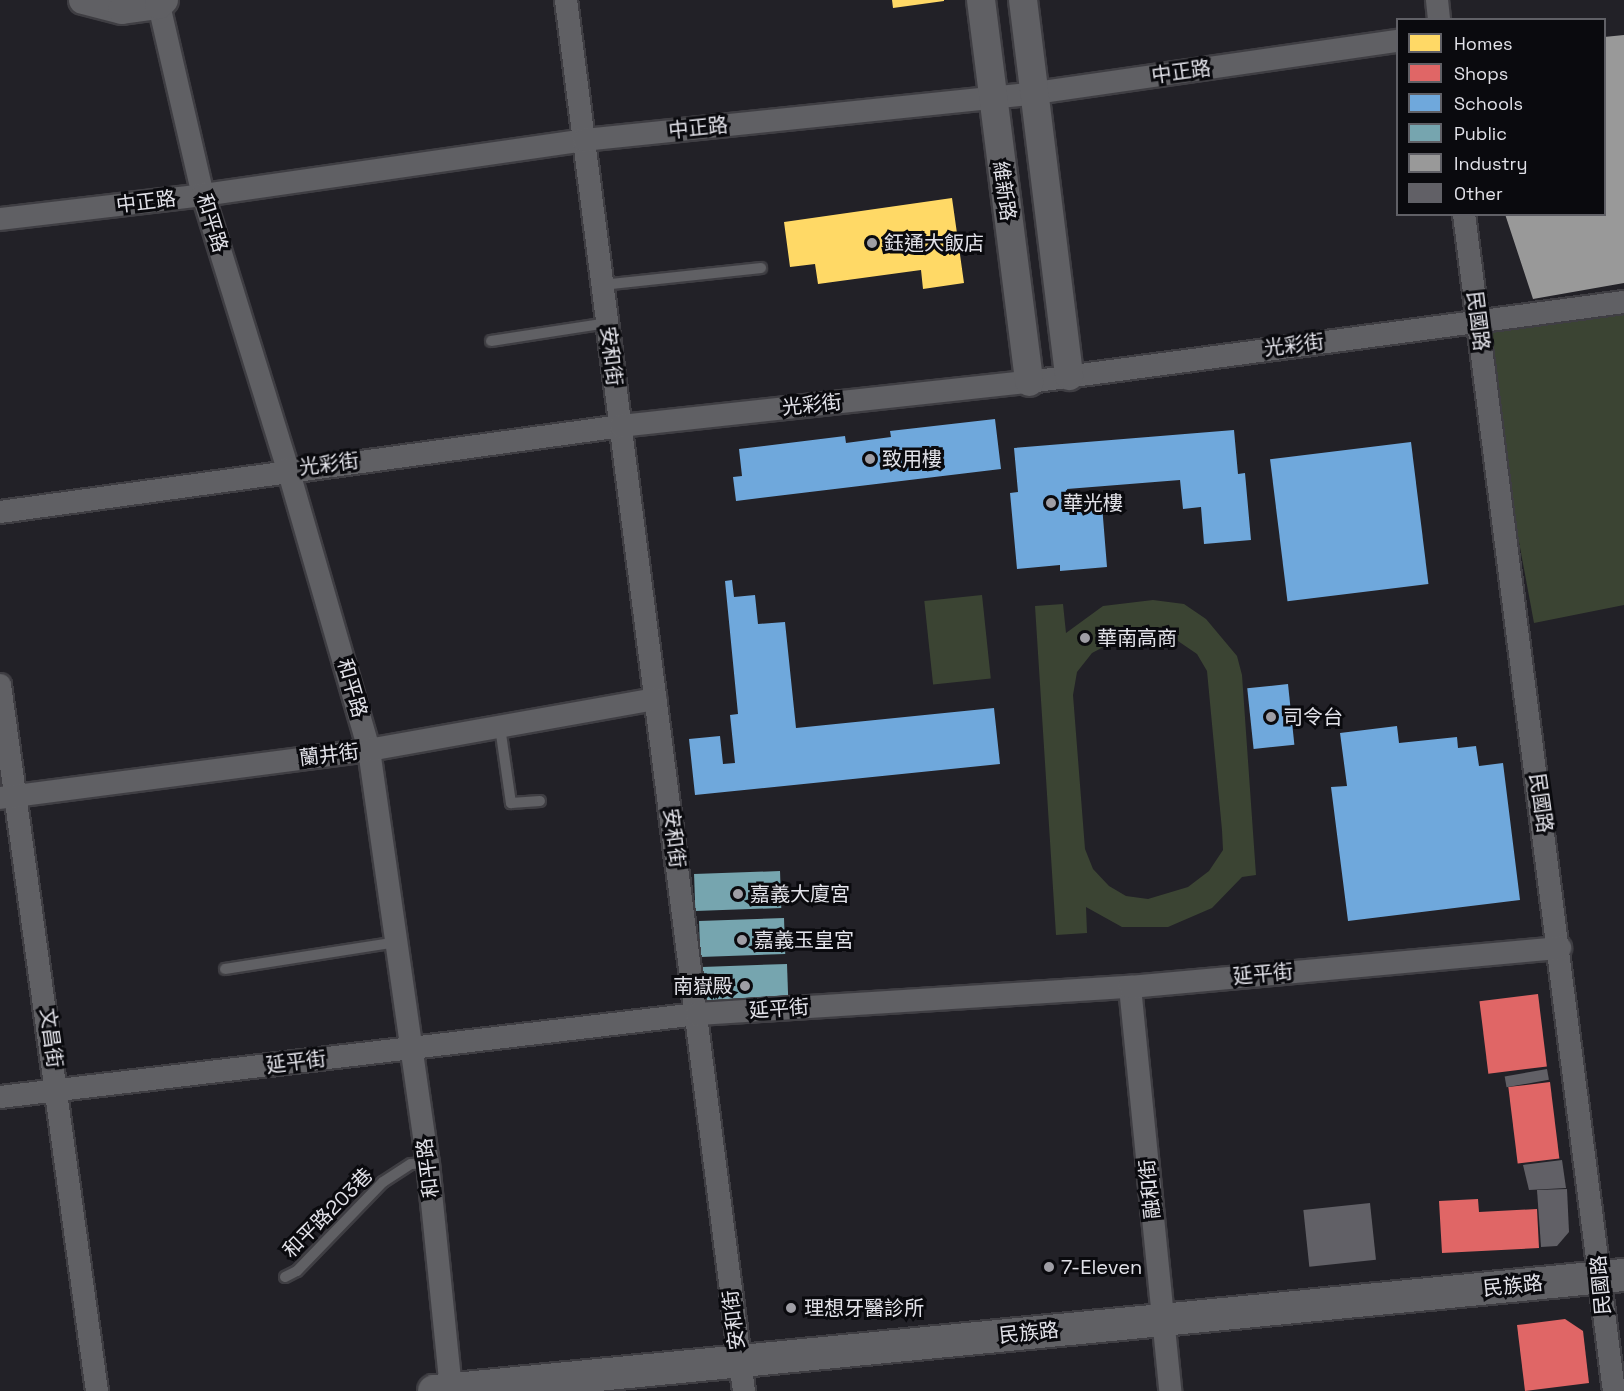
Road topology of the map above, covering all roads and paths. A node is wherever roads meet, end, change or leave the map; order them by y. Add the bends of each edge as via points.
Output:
1 (83, 0) edge
2 (566, 0) edge
3 (981, 0) edge
4 (1023, 0) edge
5 (1437, 0) edge
6 (161, 2) edge
7 (1439, 18) edge
8 (1396, 41) edge
9 (1035, 93) junction
10 (993, 98) junction
11 (584, 140) junction
12 (203, 195) junction
13 (1464, 216) edge
14 (0, 219) edge
15 (761, 268) dead end
16 (602, 285) junction
17 (1624, 302) edge
18 (1478, 321) junction
19 (607, 323) junction
20 (491, 341) dead end
21 (1069, 376) junction
22 (1029, 382) junction
23 (621, 426) junction
24 (288, 470) junction
25 (0, 512) edge
26 (0, 685) edge
27 (656, 699) junction
28 (500, 727) junction
29 (369, 750) junction
30 (8, 797) edge
31 (540, 801) dead end
32 (398, 942) junction
33 (1560, 948) junction
34 (225, 969) dead end
35 (1130, 987) junction
36 (697, 1014) junction
37 (412, 1048) junction
38 (58, 1090) junction
39 (0, 1097) edge
40 (428, 1163) junction
41 (1612, 1276) edge
42 (285, 1277) dead end
43 (1163, 1320) junction
44 (741, 1376) edge
45 (445, 1390) edge
46 (97, 1391) edge
47 (1170, 1391) edge
48 (1614, 1391) edge

1 - 6 street via 122,10
2 - 11 street, 安和街
3 - 10 street, 維新路
4 - 9 street
5 - 7 street
6 - 12 street, 和平路
8 - 9 street, 中正路
9 - 10 street, 中正路
9 - 21 street
10 - 11 street, 中正路
10 - 22 street, 維新路
11 - 12 street, 中正路
11 - 16 street, 安和街
12 - 14 street, 中正路
12 - 24 street, 和平路
13 - 18 street, 民國路
15 - 16 lane
16 - 19 street, 安和街
17 - 18 street, 光彩街
18 - 21 street, 光彩街
18 - 33 street, 民國路
19 - 20 lane
19 - 23 street, 安和街
21 - 22 street, 光彩街
22 - 23 street, 光彩街
23 - 24 street, 光彩街
23 - 27 street, 安和街
24 - 25 street, 光彩街
24 - 29 street, 和平路
26 - 30 street, 文昌街
27 - 28 street, 蘭井街
27 - 36 street, 安和街
28 - 29 street, 蘭井街
28 - 31 lane via 511,803
29 - 30 street, 蘭井街
29 - 32 street, 和平路
30 - 38 street, 文昌街
32 - 34 lane
32 - 37 street, 和平路
33 - 35 street, 延平街
33 - 41 street, 民國路
35 - 36 street, 延平街
35 - 43 street, 融和街
36 - 37 street, 延平街
36 - 44 street, 安和街
37 - 38 street, 延平街
37 - 40 street, 和平路
38 - 39 street, 延平街
38 - 46 street, 文昌街
40 - 42 lane, 和平路203巷 via 411,1164 383,1182 297,1271
40 - 45 street, 和平路
41 - 43 main road, 民族路
41 - 48 street, 民國路
43 - 44 main road, 民族路
43 - 47 street, 融和街
44 - 45 main road, 民族路

